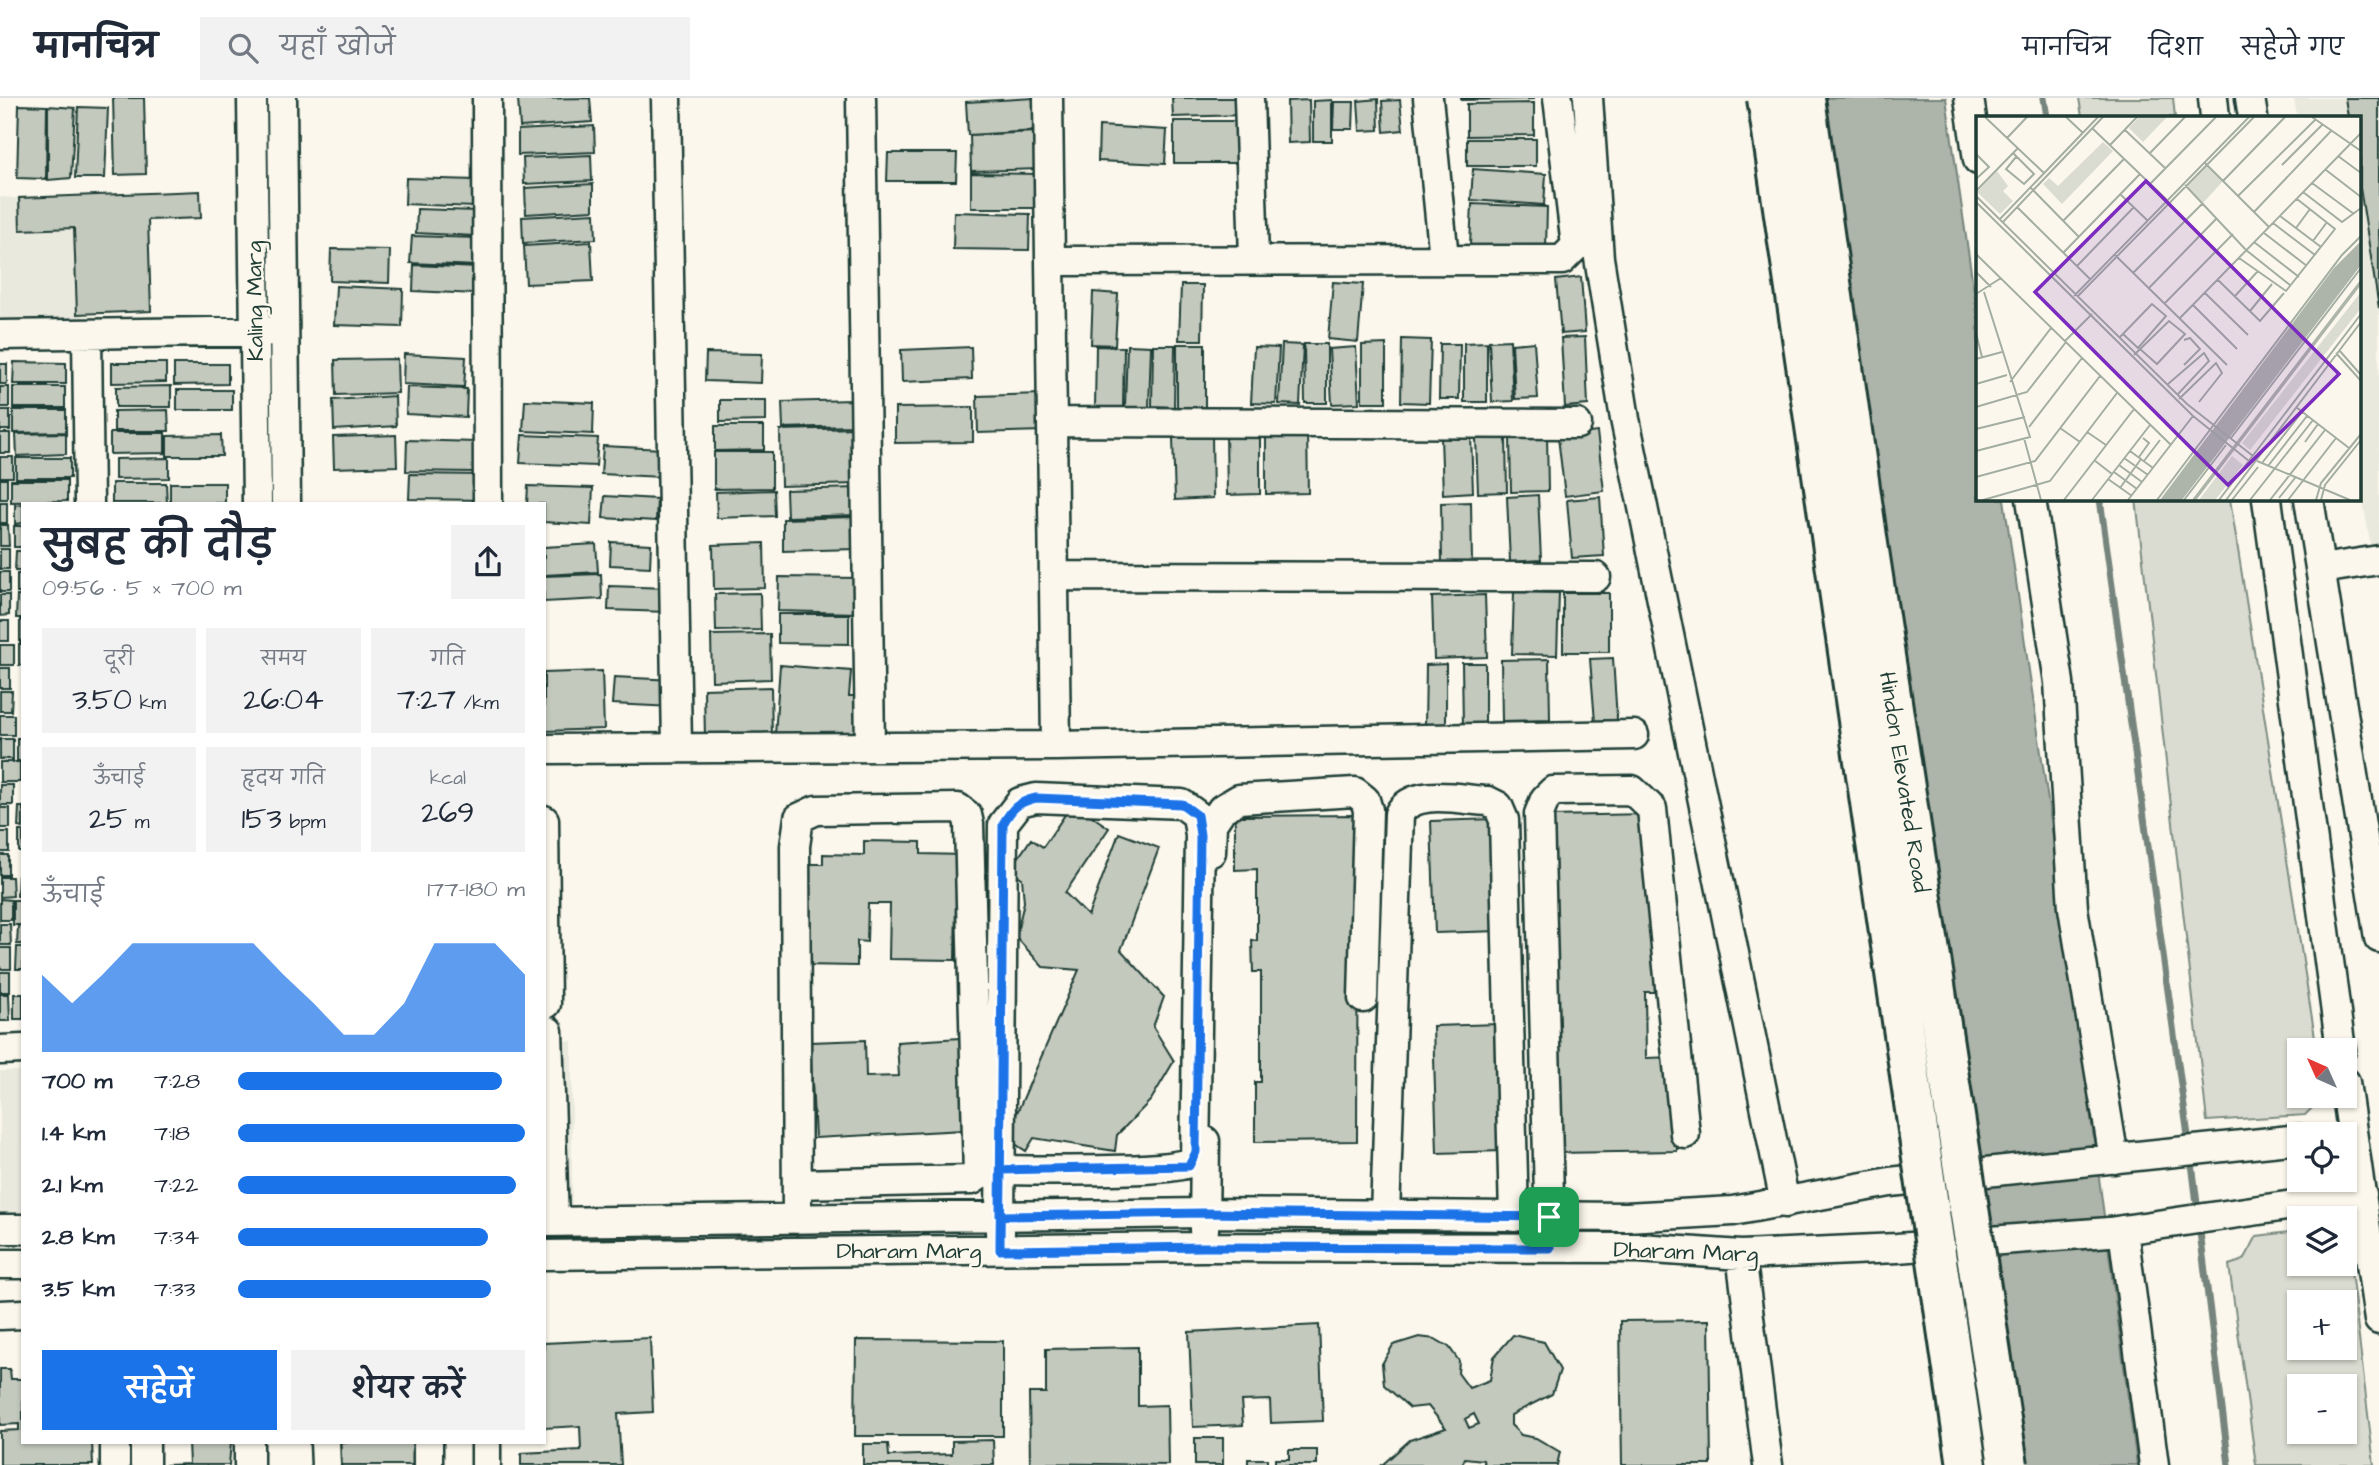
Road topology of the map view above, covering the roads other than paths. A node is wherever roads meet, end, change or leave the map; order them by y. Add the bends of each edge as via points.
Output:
1 (252, 98) edge
2 (282, 98) edge
3 (488, 98) edge
4 (666, 98) edge
5 (861, 98) edge
6 (1048, 98) edge
7 (1250, 98) edge
8 (1427, 98) edge
9 (1558, 98) edge
10 (1588, 98) edge
11 (1767, 98) edge
12 (1805, 98) edge
13 (1969, 98) edge
14 (2213, 98) edge
15 (2250, 98) edge
16 (2215, 116) edge
17 (2253, 116) edge
18 (1976, 146) edge
19 (1444, 258) junction
20 (1254, 259) junction
21 (1050, 261) junction
22 (255, 331) junction
23 (284, 331) junction
24 (87, 334) junction
25 (0, 335) edge
26 (1052, 422) junction
27 (1577, 424) dead end
28 (2031, 500) edge
29 (2267, 500) edge
30 (2309, 500) edge
31 (89, 502) edge
32 (257, 502) edge
33 (286, 502) edge
34 (488, 502) edge
35 (2379, 561) edge
36 (2320, 569) junction
37 (1054, 576) junction
38 (1596, 577) dead end
39 (1634, 735) dead end
40 (1056, 746) junction
41 (677, 747) junction
42 (870, 747) junction
43 (546, 750) edge
44 (2379, 938) edge
45 (546, 951) edge
46 (1363, 998) dead end
47 (2339, 1038) edge
48 (21, 1049) edge
49 (0, 1050) edge
50 (1685, 1134) dead end
51 (2287, 1142) edge
52 (2110, 1159) junction
53 (1001, 1170) junction
54 (2357, 1173) edge
55 (797, 1184) junction
56 (2305, 1192) edge
57 (2322, 1192) edge
58 (2362, 1195) junction
59 (1785, 1203) junction
60 (549, 1210) edge
61 (1204, 1213) junction
62 (1385, 1215) junction
63 (1000, 1216) junction
64 (1514, 1217) junction
65 (1549, 1217) junction
66 (847, 1218) junction
67 (797, 1219) junction
68 (0, 1229) edge
69 (21, 1229) edge
70 (2116, 1231) junction
71 (1204, 1247) junction
72 (1550, 1248) junction
73 (850, 1250) junction
74 (1000, 1250) junction
75 (546, 1255) edge
76 (1741, 1255) junction
77 (0, 1264) edge
78 (21, 1264) edge
79 (21, 1314) edge
80 (0, 1315) edge
81 (2379, 1320) edge
82 (115, 1444) edge
83 (145, 1444) edge
84 (249, 1444) edge
85 (325, 1444) edge
86 (428, 1444) edge
87 (486, 1444) edge
88 (115, 1465) edge
89 (145, 1465) edge
90 (250, 1465) edge
91 (326, 1465) edge
92 (428, 1465) edge
93 (486, 1465) edge
94 (1768, 1465) edge
95 (1967, 1465) edge
96 (2008, 1465) edge
97 (2154, 1465) edge

1 - 22 street, Kaling Marg
2 - 23 street, Kaling Marg
3 - 34 street
4 - 41 street
5 - 42 street
6 - 21 street
7 - 20 street
8 - 19 street
9 - 19 street via 1576,246 1562,260
10 - 59 street via 1599,258 1625,419
11 - 95 highway, Hindon Elevated Road, bridge
12 - 96 highway, Hindon Elevated Road, bridge
13 - 18 street
14 - 16 street
15 - 17 street
19 - 20 street
20 - 21 street
21 - 26 street
22 - 23 street
22 - 24 street
22 - 32 street, Kaling Marg
23 - 33 street, Kaling Marg
24 - 25 street
24 - 31 street
26 - 27 street
26 - 37 street
28 - 52 street via 2059,682 2073,908
29 - 47 street
30 - 36 street
35 - 36 street
36 - 44 street
37 - 38 street
37 - 40 street
39 - 40 street
40 - 42 street
41 - 42 street
41 - 43 street
45 - 60 street
46 - 61 street via 1365,800 1355,792 1240,799 1222,809 1212,824
48 - 49 street
50 - 65 street via 1652,809 1632,790 1553,791 1539,814
51 - 52 street, Dharam Marg
52 - 59 street, Dharam Marg, bridge via 1890,1182
53 - 53 street via 1003,824 1020,802 1036,798 1182,804 1197,815 1200,835 1195,1160 1189,1166 1156,1169
53 - 63 street
54 - 58 street
55 - 55 street via 795,846 799,818 816,810 958,808 967,814 970,824 978,1176 972,1181
55 - 67 street
56 - 70 street, Dharam Marg via 2220,1214
57 - 58 street, Dharam Marg
58 - 81 street
59 - 65 street, Dharam Marg via 1733,1211
60 - 67 street, Dharam Marg
61 - 62 street, Dharam Marg
61 - 63 street, Dharam Marg
61 - 71 street
62 - 64 street, Dharam Marg
62 - 64 street via 1399,814 1405,803 1418,798 1488,801 1498,806 1504,820
63 - 66 street, Dharam Marg
63 - 74 street
64 - 65 street, Dharam Marg
65 - 72 street
66 - 67 street, Dharam Marg
66 - 73 street
68 - 69 street
70 - 76 street, Dharam Marg, bridge
70 - 97 street
71 - 72 street, Dharam Marg
71 - 74 street, Dharam Marg
72 - 76 street, Dharam Marg
73 - 74 street, Dharam Marg
73 - 75 street, Dharam Marg
76 - 94 street
77 - 78 street
79 - 80 street
82 - 88 street
83 - 89 street
84 - 90 street
85 - 91 street
86 - 92 street
87 - 93 street

